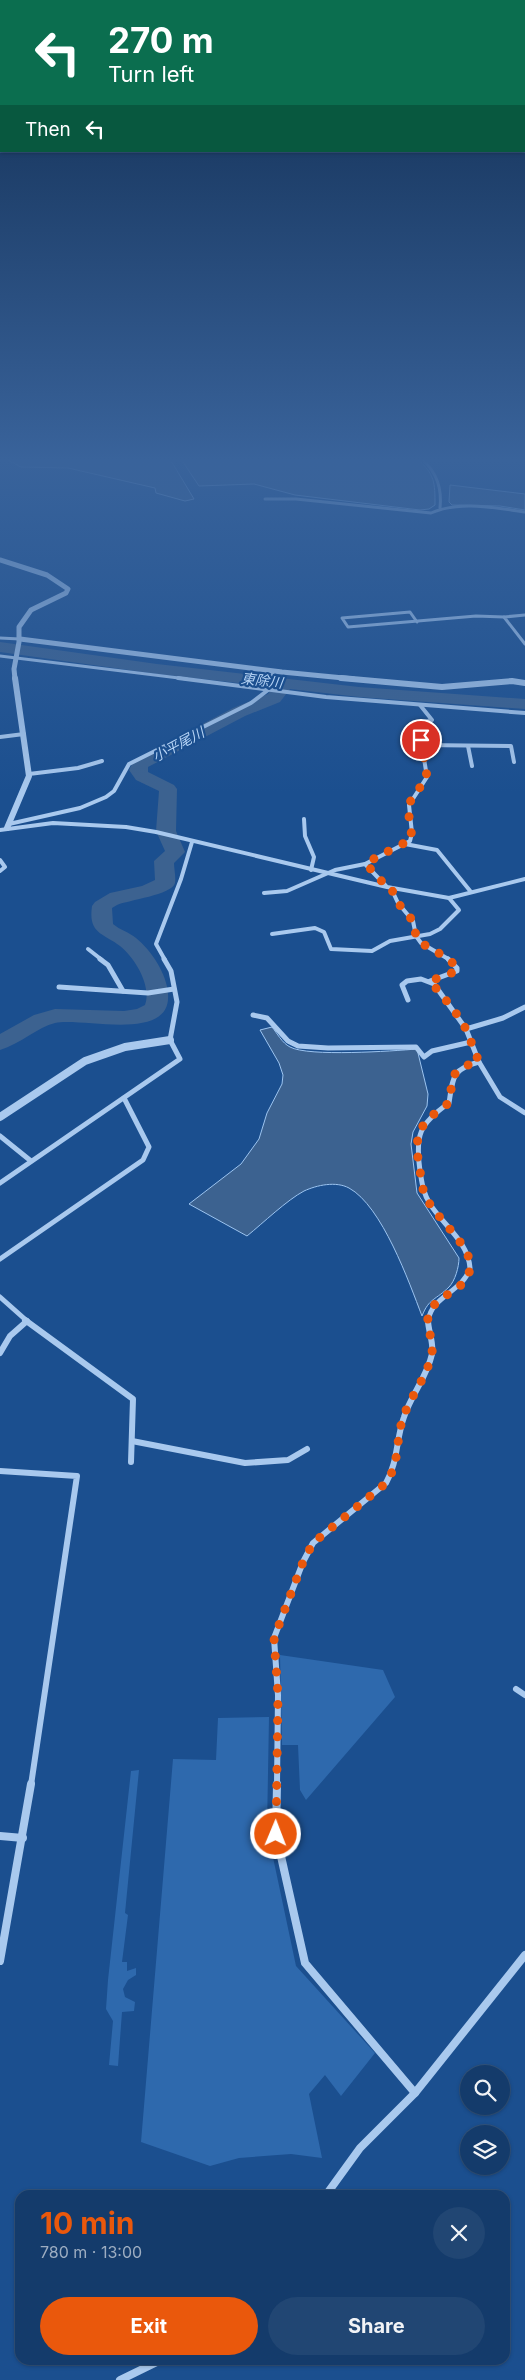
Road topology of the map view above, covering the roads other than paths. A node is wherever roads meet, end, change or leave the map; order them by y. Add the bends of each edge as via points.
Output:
1 (34, 570) edge
2 (525, 615) edge
3 (504, 617) junction
4 (417, 622) junction
5 (0, 638) edge
6 (19, 640) junction
7 (525, 644) edge
8 (0, 656) edge
9 (16, 658) junction
10 (274, 671) junction
11 (525, 683) edge
12 (266, 689) junction
13 (420, 705) junction
14 (525, 713) edge
15 (24, 734) junction
16 (0, 737) edge
17 (422, 745) junction
18 (468, 746) junction
19 (102, 761) dead end
20 (514, 762) dead end
21 (472, 766) dead end
22 (29, 774) junction
23 (304, 819) dead end
24 (5, 827) edge
25 (192, 842) junction
26 (405, 844) junction
27 (0, 860) edge
28 (366, 864) junction
29 (311, 870) junction
30 (0, 871) edge
31 (328, 873) junction
32 (525, 879) edge
33 (389, 887) junction
34 (471, 892) junction
35 (264, 893) dead end
36 (449, 898) junction
37 (272, 934) dead end
38 (416, 936) junction
39 (88, 949) dead end
40 (430, 981) junction
41 (58, 987) dead end
42 (174, 989) junction
43 (124, 991) junction
44 (408, 1000) dead end
45 (525, 1007) edge
46 (253, 1015) dead end
47 (466, 1029) junction
48 (170, 1040) junction
49 (471, 1042) junction
50 (479, 1062) junction
51 (124, 1098) junction
52 (525, 1113) edge
53 (0, 1117) edge
54 (0, 1136) edge
55 (32, 1161) junction
56 (0, 1183) edge
57 (0, 1259) edge
58 (0, 1297) edge
59 (26, 1321) junction
60 (0, 1353) edge
61 (132, 1441) junction
62 (307, 1449) dead end
63 (131, 1462) dead end
64 (0, 1471) edge
65 (516, 1689) dead end
66 (525, 1695) edge
67 (0, 1836) edge
68 (23, 1838) junction
69 (525, 1955) edge
70 (0, 1961) edge
71 (415, 2092) junction
72 (330, 2190) edge
73 (151, 2365) edge
74 (120, 2380) edge

1 - 6 street via 65,584 68,589 31,610 19,627
2 - 3 street
3 - 4 street via 476,616
3 - 7 street
4 - 4 street via 348,627 342,618 410,612
5 - 6 street
6 - 9 street
6 - 10 street
8 - 9 street
9 - 12 street
9 - 15 street via 16,687
10 - 11 street via 442,687 512,681
10 - 12 street
12 - 13 street
12 - 24 street via 251,703 129,764 114,791 106,796 72,811
13 - 14 street
13 - 17 street via 432,720 410,728
15 - 16 street
15 - 22 street
17 - 18 street
17 - 26 street via 427,777 410,802 412,838
18 - 20 street via 511,746
18 - 21 street
19 - 22 street via 78,768
22 - 24 street
23 - 29 street via 305,834 316,856
24 - 25 street via 97,824 156,832
25 - 29 street
25 - 42 street via 182,879 156,944 171,971
26 - 28 street
26 - 34 street via 437,850
27 - 30 street via 5,867
28 - 31 street
28 - 33 street
29 - 31 street
31 - 33 street
31 - 35 street via 288,891
32 - 34 street
33 - 36 street
33 - 38 street via 413,921
34 - 36 street
36 - 38 street via 459,910 440,929
37 - 38 street via 315,928 324,932 331,950 362,951 372,951 390,942
38 - 40 street via 457,968 457,971
39 - 43 street via 108,965
40 - 44 street via 407,981 402,985
40 - 47 street
41 - 43 street
42 - 43 street via 148,993
42 - 48 street via 177,1002
45 - 47 street via 503,1018
46 - 49 street via 267,1018 288,1041 298,1046 416,1047 424,1057 432,1051
47 - 49 street
48 - 51 street via 180,1059
48 - 53 street via 125,1047 85,1061
49 - 50 street
50 - 52 street via 500,1097
50 - 71 street via 461,1066 454,1073 449,1103 426,1120 417,1136 416,1149 424,1194 467,1254 471,1267 465,1283 434,1305 428,1319 433,1349 430,1365 403,1418 394,1471 386,1483 313,1543 274,1638 278,1695 276,1834 305,1963
51 - 55 street
51 - 57 street via 149,1147 143,1160
54 - 55 street
55 - 56 street
58 - 59 street
59 - 60 street via 10,1336
59 - 61 street via 134,1399
61 - 62 street via 244,1463 288,1460
61 - 63 street
64 - 68 street via 77,1476
65 - 66 street
67 - 68 street
68 - 70 street
69 - 71 street
71 - 72 street via 360,2148
73 - 74 street

